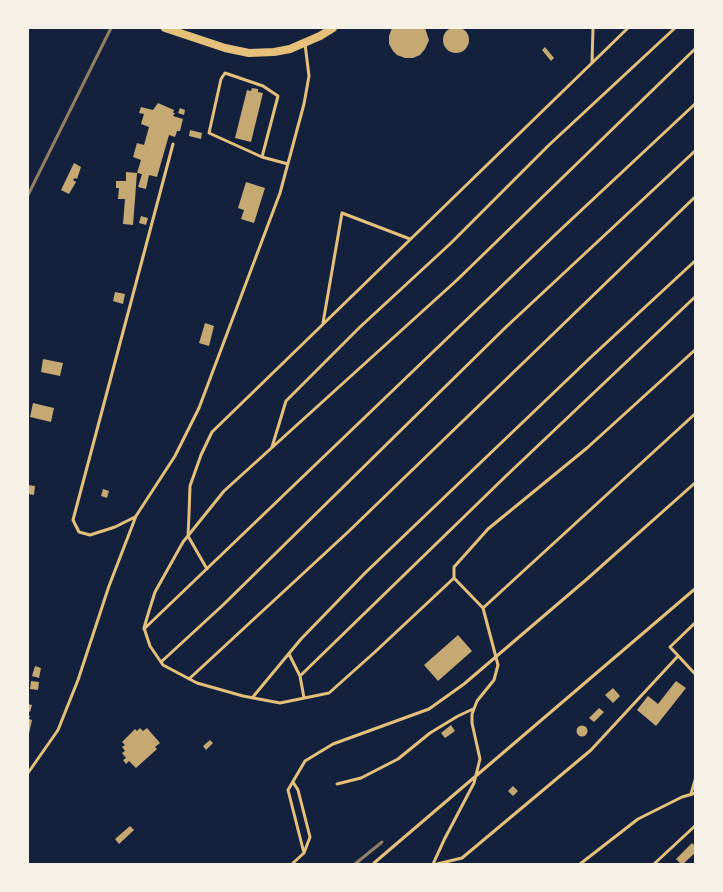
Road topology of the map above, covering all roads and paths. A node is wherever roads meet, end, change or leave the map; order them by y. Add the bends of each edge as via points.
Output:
1 (165, 28) edge
2 (332, 28) edge
3 (593, 28) edge
4 (628, 28) edge
5 (675, 28) edge
6 (305, 44) junction
7 (696, 48) edge
8 (592, 63) junction
9 (696, 104) edge
10 (173, 144) dead end
11 (696, 150) edge
12 (262, 157) junction
13 (288, 164) junction
14 (696, 196) edge
15 (410, 239) junction
16 (696, 260) edge
17 (696, 296) edge
18 (322, 324) junction
19 (696, 349) edge
20 (696, 413) edge
21 (272, 448) junction
22 (696, 482) edge
23 (136, 516) junction
24 (188, 536) junction
25 (207, 570) junction
26 (454, 578) junction
27 (696, 588) edge
28 (483, 608) junction
29 (696, 622) edge
30 (144, 629) junction
31 (289, 654) junction
32 (496, 656) junction
33 (678, 656) junction
34 (162, 662) junction
35 (696, 675) edge
36 (300, 676) junction
37 (189, 678) junction
38 (252, 698) junction
39 (304, 698) junction
40 (473, 709) junction
41 (28, 773) edge
42 (476, 777) junction
43 (696, 777) edge
44 (294, 782) junction
45 (337, 784) dead end
46 (696, 793) edge
47 (691, 794) junction
48 (696, 825) edge
49 (304, 853) junction
50 (374, 863) dead end
51 (292, 864) edge
52 (435, 864) edge
53 (580, 864) edge
54 (654, 864) edge

1 - 6 street via 250,53 274,52
2 - 6 street
3 - 8 lane
4 - 8 lane
5 - 21 lane via 549,145 286,401
6 - 13 lane via 309,76
7 - 21 lane via 456,280
8 - 15 lane
9 - 25 lane via 557,233
10 - 23 lane via 72,520 79,532 90,535
11 - 34 lane via 506,327
12 - 12 lane via 278,96 263,86 225,73 210,133
12 - 13 lane
13 - 23 lane via 275,208 199,408 175,456
14 - 37 lane via 355,525
15 - 18 lane
15 - 18 lane via 342,213
16 - 31 lane via 365,573
17 - 36 lane
18 - 24 lane via 212,432 190,486
19 - 26 lane via 587,448 488,529 454,567
20 - 28 lane
21 - 24 lane via 224,491
22 - 32 lane
23 - 41 lane via 58,730
24 - 25 lane
24 - 30 lane via 155,592
25 - 30 lane
26 - 28 lane
26 - 39 lane via 329,693
27 - 42 lane
28 - 32 lane
29 - 33 lane via 670,647
30 - 34 lane via 150,646
31 - 36 lane
31 - 38 lane
32 - 40 lane via 497,673
32 - 44 lane via 429,709 333,744 305,761
33 - 35 lane
33 - 52 lane via 591,750 462,858
34 - 37 lane
36 - 39 lane
37 - 38 lane
38 - 39 lane via 280,703
40 - 42 lane via 472,722 480,760
40 - 45 lane via 430,733 398,759 361,778
42 - 50 lane
42 - 52 lane
43 - 47 lane
44 - 49 lane via 310,837
44 - 49 lane via 288,790
46 - 47 lane
47 - 53 lane via 638,819
48 - 54 lane
49 - 51 lane

